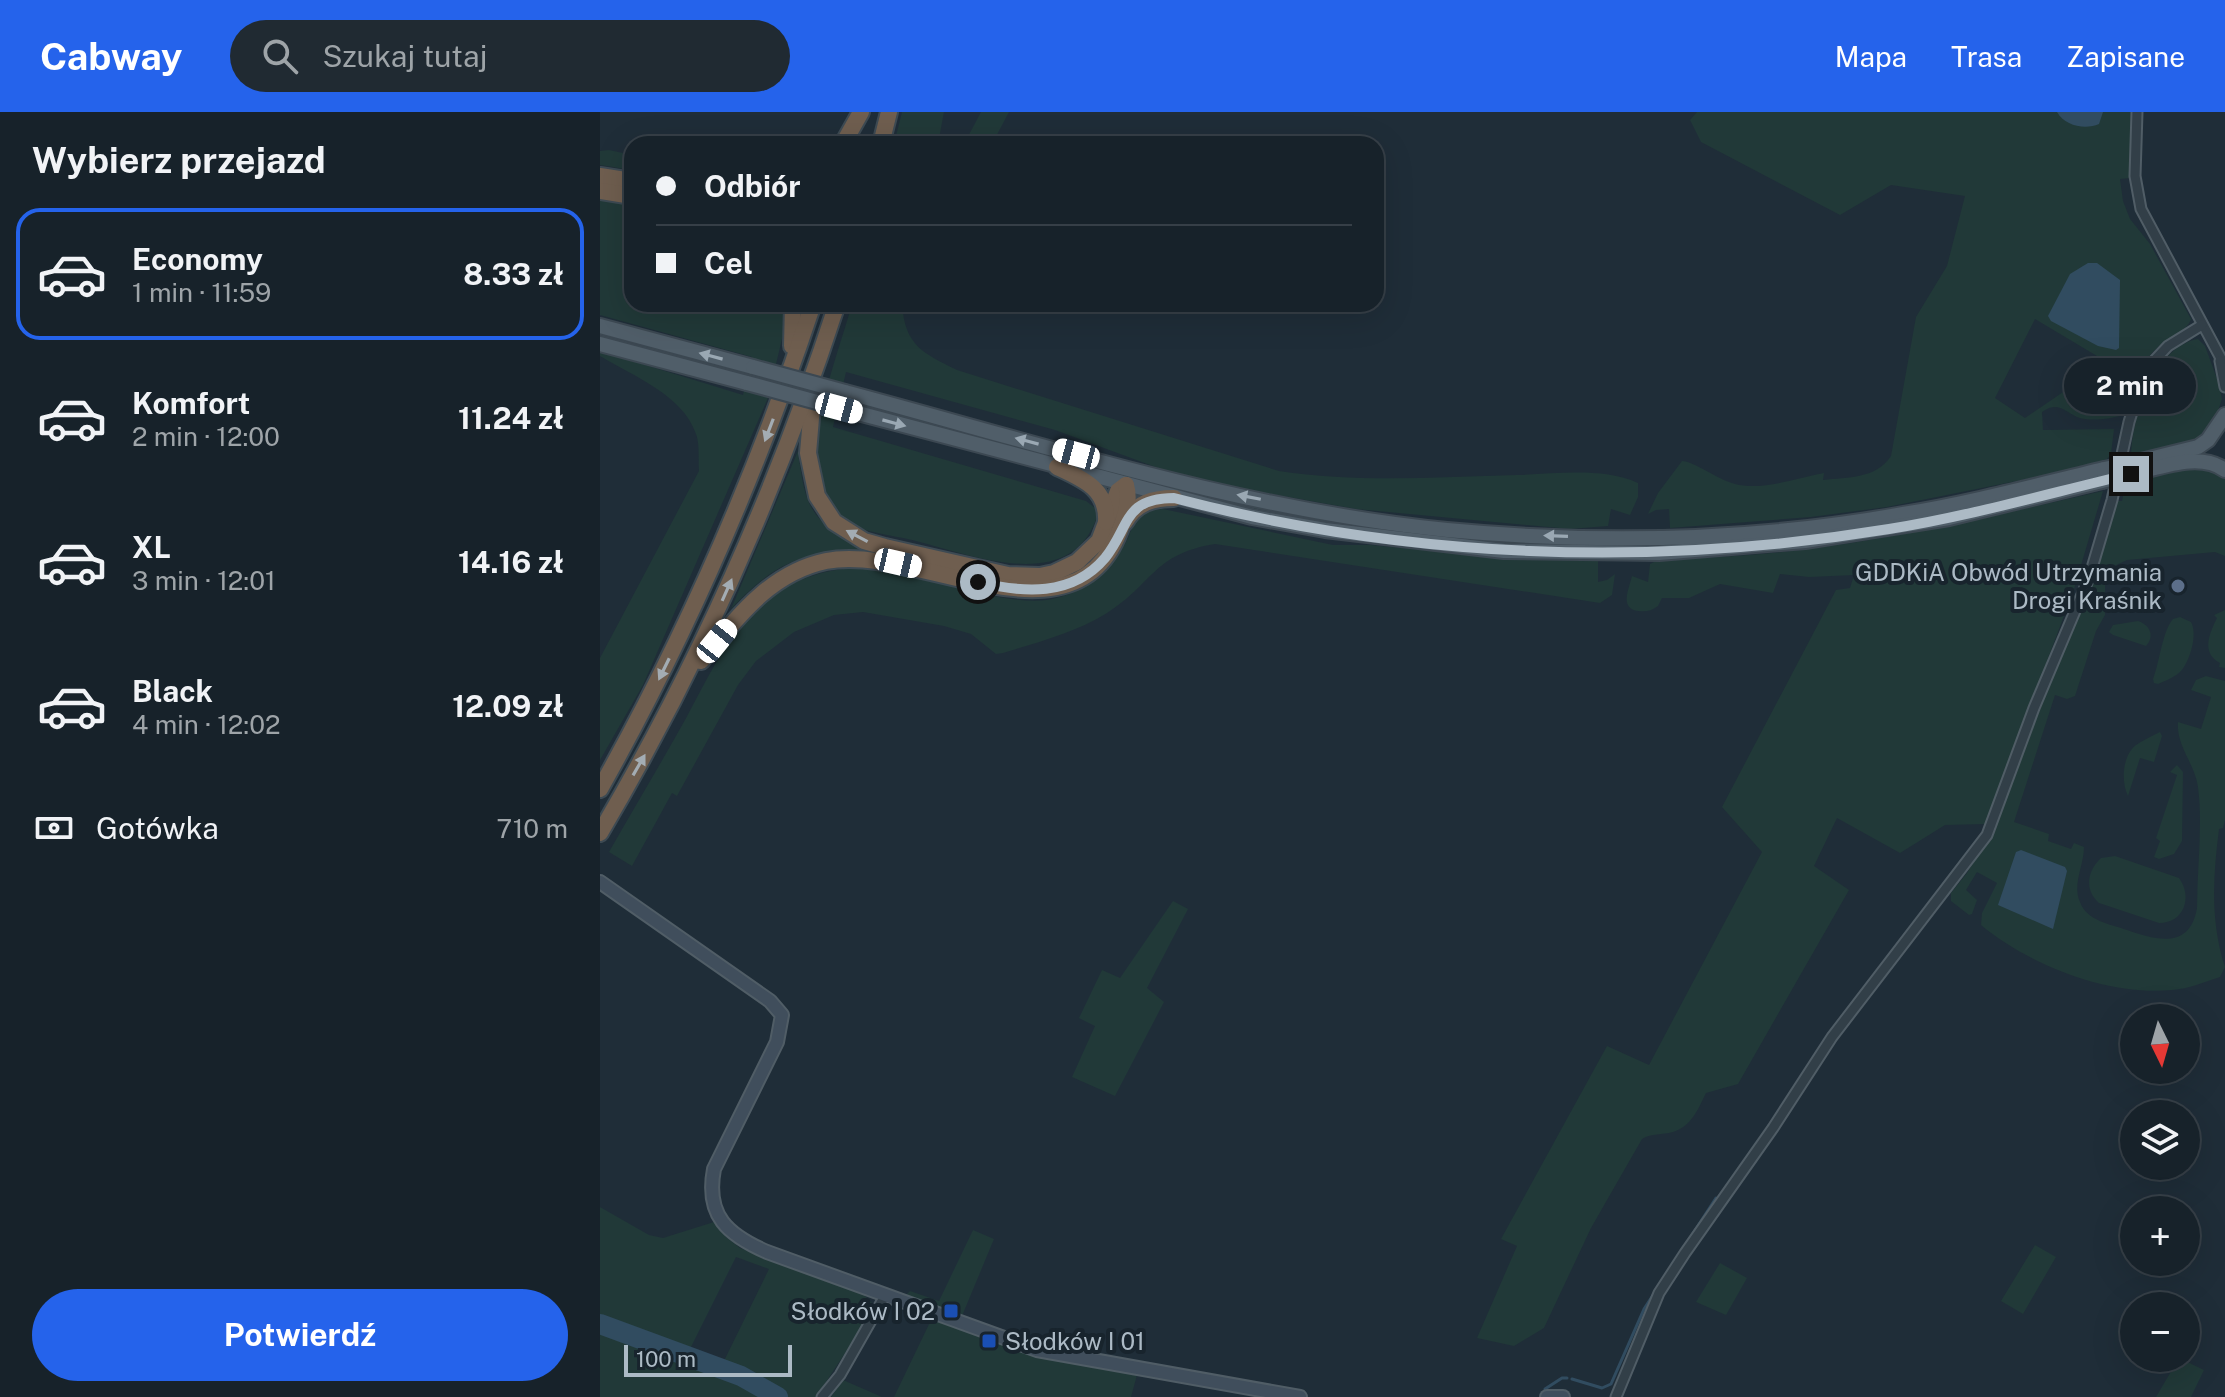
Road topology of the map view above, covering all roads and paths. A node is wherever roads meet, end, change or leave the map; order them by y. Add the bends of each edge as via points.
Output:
1 (863, 112) edge
2 (889, 112) edge
3 (2137, 112) edge
4 (848, 136) edge
5 (859, 136) edge
6 (883, 136) edge
7 (600, 176) edge
8 (624, 180) edge
9 (600, 191) edge
10 (624, 195) edge
11 (793, 312) edge
12 (810, 312) edge
13 (834, 312) edge
14 (2202, 325) junction
15 (600, 326) edge
16 (600, 344) edge
17 (822, 350) junction
18 (2222, 362) edge
19 (790, 372) junction
20 (2225, 387) edge
21 (2222, 419) edge
22 (1057, 467) junction
23 (2132, 468) junction
24 (2224, 470) edge
25 (2103, 475) junction
26 (1128, 476) junction
27 (1174, 498) junction
28 (1113, 529) junction
29 (681, 686) junction
30 (600, 789) edge
31 (600, 833) edge
32 (604, 885) edge
33 (885, 1296) junction
34 (822, 1397) edge
35 (1300, 1397) edge
36 (1547, 1397) edge
37 (1563, 1397) edge
38 (1616, 1397) edge

1 - 4 highway
1 - 5 highway
2 - 6 highway
3 - 14 street via 2135,176 2141,209
7 - 8 highway
9 - 10 highway
11 - 19 highway
12 - 19 highway
13 - 17 highway
14 - 18 street
14 - 38 street via 2159,355 2141,383 2089,578 1987,835 1832,1037 1685,1253 1659,1293
26 -> 15 main road, bridge
16 -> 22 main road, bridge
28 -> 17 highway via 1077,562 1040,576 960,565 874,544 848,531 834,522 817,496 810,466 809,423
29 -> 17 highway via 753,533
18 - 20 street
19 -> 30 highway via 712,569
21 - 23 main road via 2198,447
21 - 24 main road via 2214,453
22 - 26 main road
22 - 28 highway via 1098,490
23 - 24 main road via 2208,462
23 - 25 main road, bridge
25 -> 26 main road via 1837,524 1706,536 1598,538 1458,531 1373,520
25 - 27 main road via 2023,501 1893,528 1659,553 1504,551 1412,542 1278,522
26 - 27 main road
26 - 28 highway via 1118,491
27 - 28 highway via 1150,500
28 - 29 highway via 1098,565 1073,582 1042,591 1005,589 881,560 815,564 776,582 748,604
31 -> 29 highway
32 - 33 street via 770,1001 782,1015 777,1042 714,1169 712,1195 723,1224 741,1241
33 - 34 street
33 - 35 street via 1037,1350
36 - 37 street

